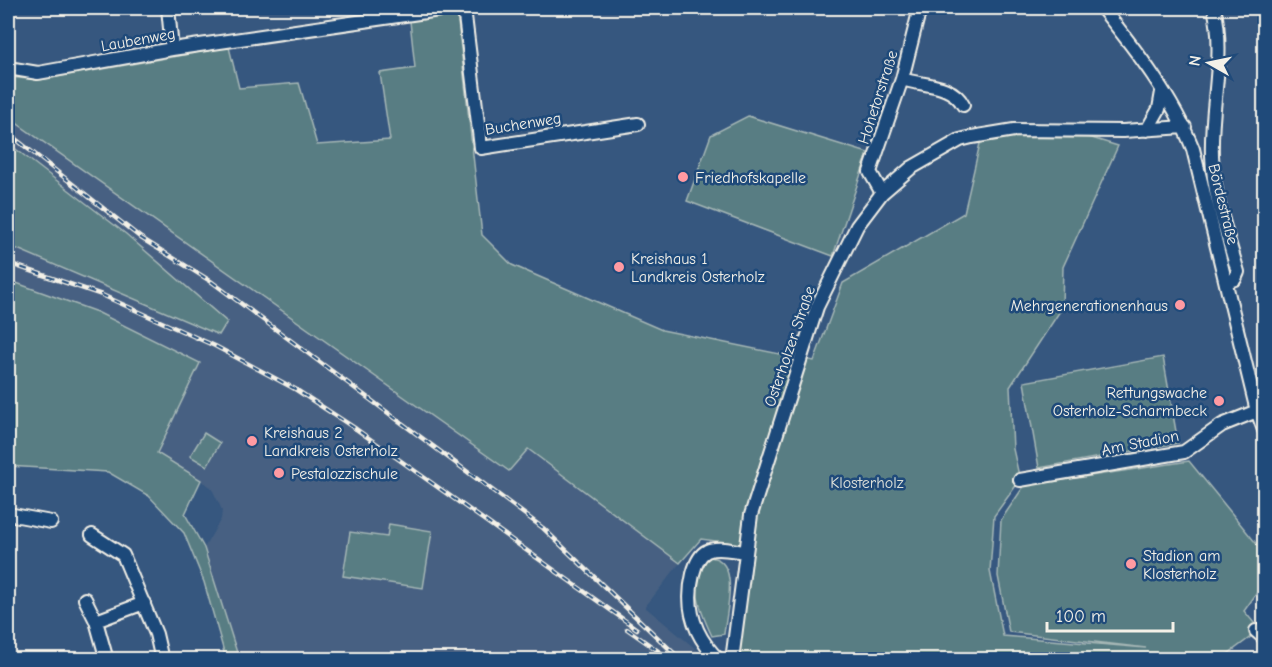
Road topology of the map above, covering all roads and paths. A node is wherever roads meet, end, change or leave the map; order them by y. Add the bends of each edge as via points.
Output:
1 (168, 8) edge
2 (453, 8) edge
3 (464, 8) edge
4 (920, 8) edge
5 (1102, 8) edge
6 (1214, 8) edge
7 (375, 13) edge
8 (172, 49) junction
9 (8, 68) edge
10 (902, 79) junction
11 (1162, 92) junction
12 (963, 105) dead end
13 (638, 124) dead end
14 (1185, 127) junction
15 (1147, 130) junction
16 (882, 194) junction
17 (1226, 282) junction
18 (1257, 411) junction
19 (1264, 430) edge
20 (1020, 480) dead end
21 (8, 514) edge
22 (51, 522) dead end
23 (92, 536) dead end
24 (745, 552) junction
25 (85, 599) dead end
26 (144, 603) junction
27 (96, 621) junction
28 (105, 653) dead end
29 (718, 659) edge
30 (162, 660) edge
31 (732, 660) edge

1 - 8 street
2 - 7 street, Laubenweg
3 - 13 street, Buchenweg via 481,148
4 - 10 street, Hohetorstraße
5 - 11 street, Bördestraße
6 - 17 street via 1218,47 1212,156 1238,272 1235,279
7 - 8 street, Laubenweg
8 - 9 street, Laubenweg via 38,73
10 - 12 street via 919,85 932,84 959,97
10 - 16 street, Hohetorstraße via 870,172
11 - 14 street, Bördestraße
11 - 15 street via 1159,109
14 - 15 street, Osterholzer Straße
14 - 17 street, Bördestraße
15 - 16 street, Osterholzer Straße via 1014,130 972,137 911,168
16 - 24 street, Osterholzer Straße via 857,226 817,307 751,515
17 - 18 street, Bördestraße
18 - 19 street, Bördestraße
18 - 20 street, Am Stadion via 1222,425 1184,452
21 - 22 street
23 - 26 street via 123,555
24 - 29 street via 717,549 706,552 695,565 689,606 704,644
24 - 31 street, Osterholzer Straße
25 - 27 street
26 - 27 street
26 - 30 street
27 - 28 street

